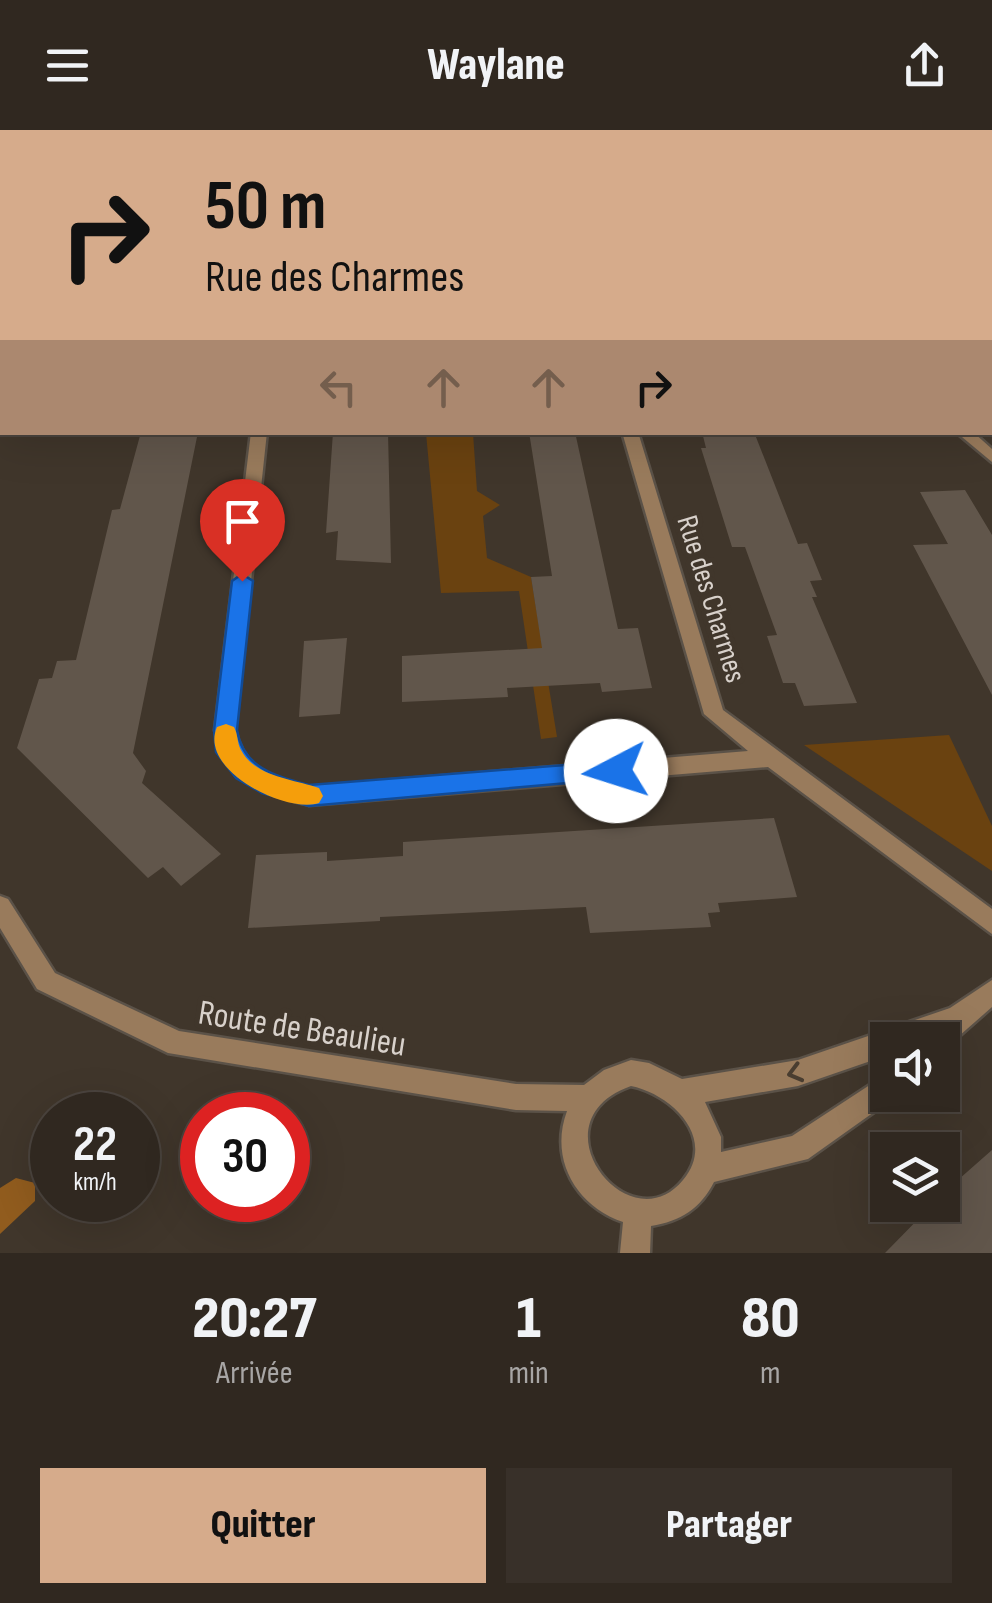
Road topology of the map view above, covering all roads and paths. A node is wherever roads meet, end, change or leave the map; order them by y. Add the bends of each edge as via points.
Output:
1 (259, 435) edge
2 (631, 435) edge
3 (966, 435) edge
4 (992, 457) edge
5 (770, 758) junction
6 (0, 908) edge
7 (992, 922) edge
8 (992, 992) edge
9 (958, 1018) junction
10 (946, 1022) edge
11 (954, 1022) edge
12 (870, 1048) edge
13 (682, 1092) junction
14 (586, 1098) junction
15 (870, 1099) edge
16 (704, 1170) junction
17 (638, 1212) junction
18 (635, 1253) edge

1 - 5 street via 225,730 228,752 244,771 309,796
2 - 5 street, Rue des Charmes via 714,714
3 - 4 street
5 - 7 street, Rue des Charmes
6 - 14 street, Route de Beaulieu via 46,981 177,1044 516,1098
8 - 9 street
9 - 10 street
9 - 11 street
12 -> 13 street via 798,1073
13 - 14 street via 666,1080 631,1073 598,1084
13 - 16 street via 704,1128
14 - 17 street via 574,1131 581,1169 609,1201
15 - 16 street via 798,1149
16 - 17 street via 684,1200 665,1212
17 - 18 street

